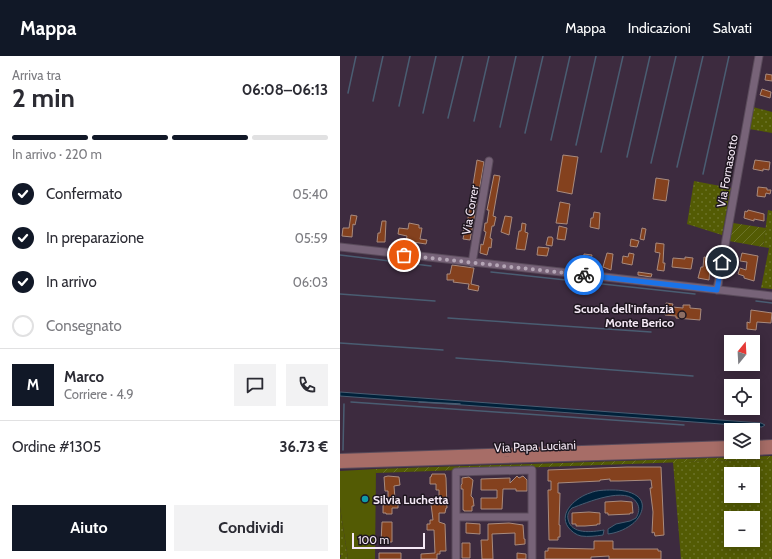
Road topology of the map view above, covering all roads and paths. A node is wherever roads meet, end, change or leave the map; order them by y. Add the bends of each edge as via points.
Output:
1 (759, 56) edge
2 (490, 161) dead end
3 (340, 247) edge
4 (472, 262) junction
5 (717, 290) junction
6 (772, 296) edge
7 (760, 444) edge
8 (772, 444) edge
9 (724, 445) edge
10 (772, 450) edge
11 (760, 451) edge
12 (724, 452) edge
13 (340, 458) edge
14 (340, 464) edge
15 (456, 517) junction
16 (532, 517) junction
17 (456, 559) edge
18 (532, 559) edge

1 - 5 street, Via Fornasotto
2 - 4 street, Via Correr
3 - 4 street
4 - 5 street
5 - 6 street
7 - 8 main road
9 - 13 main road, Via Papa Luciani
10 - 11 main road
12 - 14 main road, Via Papa Luciani
15 - 16 street
15 - 16 street via 456,472 532,470
15 - 17 street
16 - 18 street

